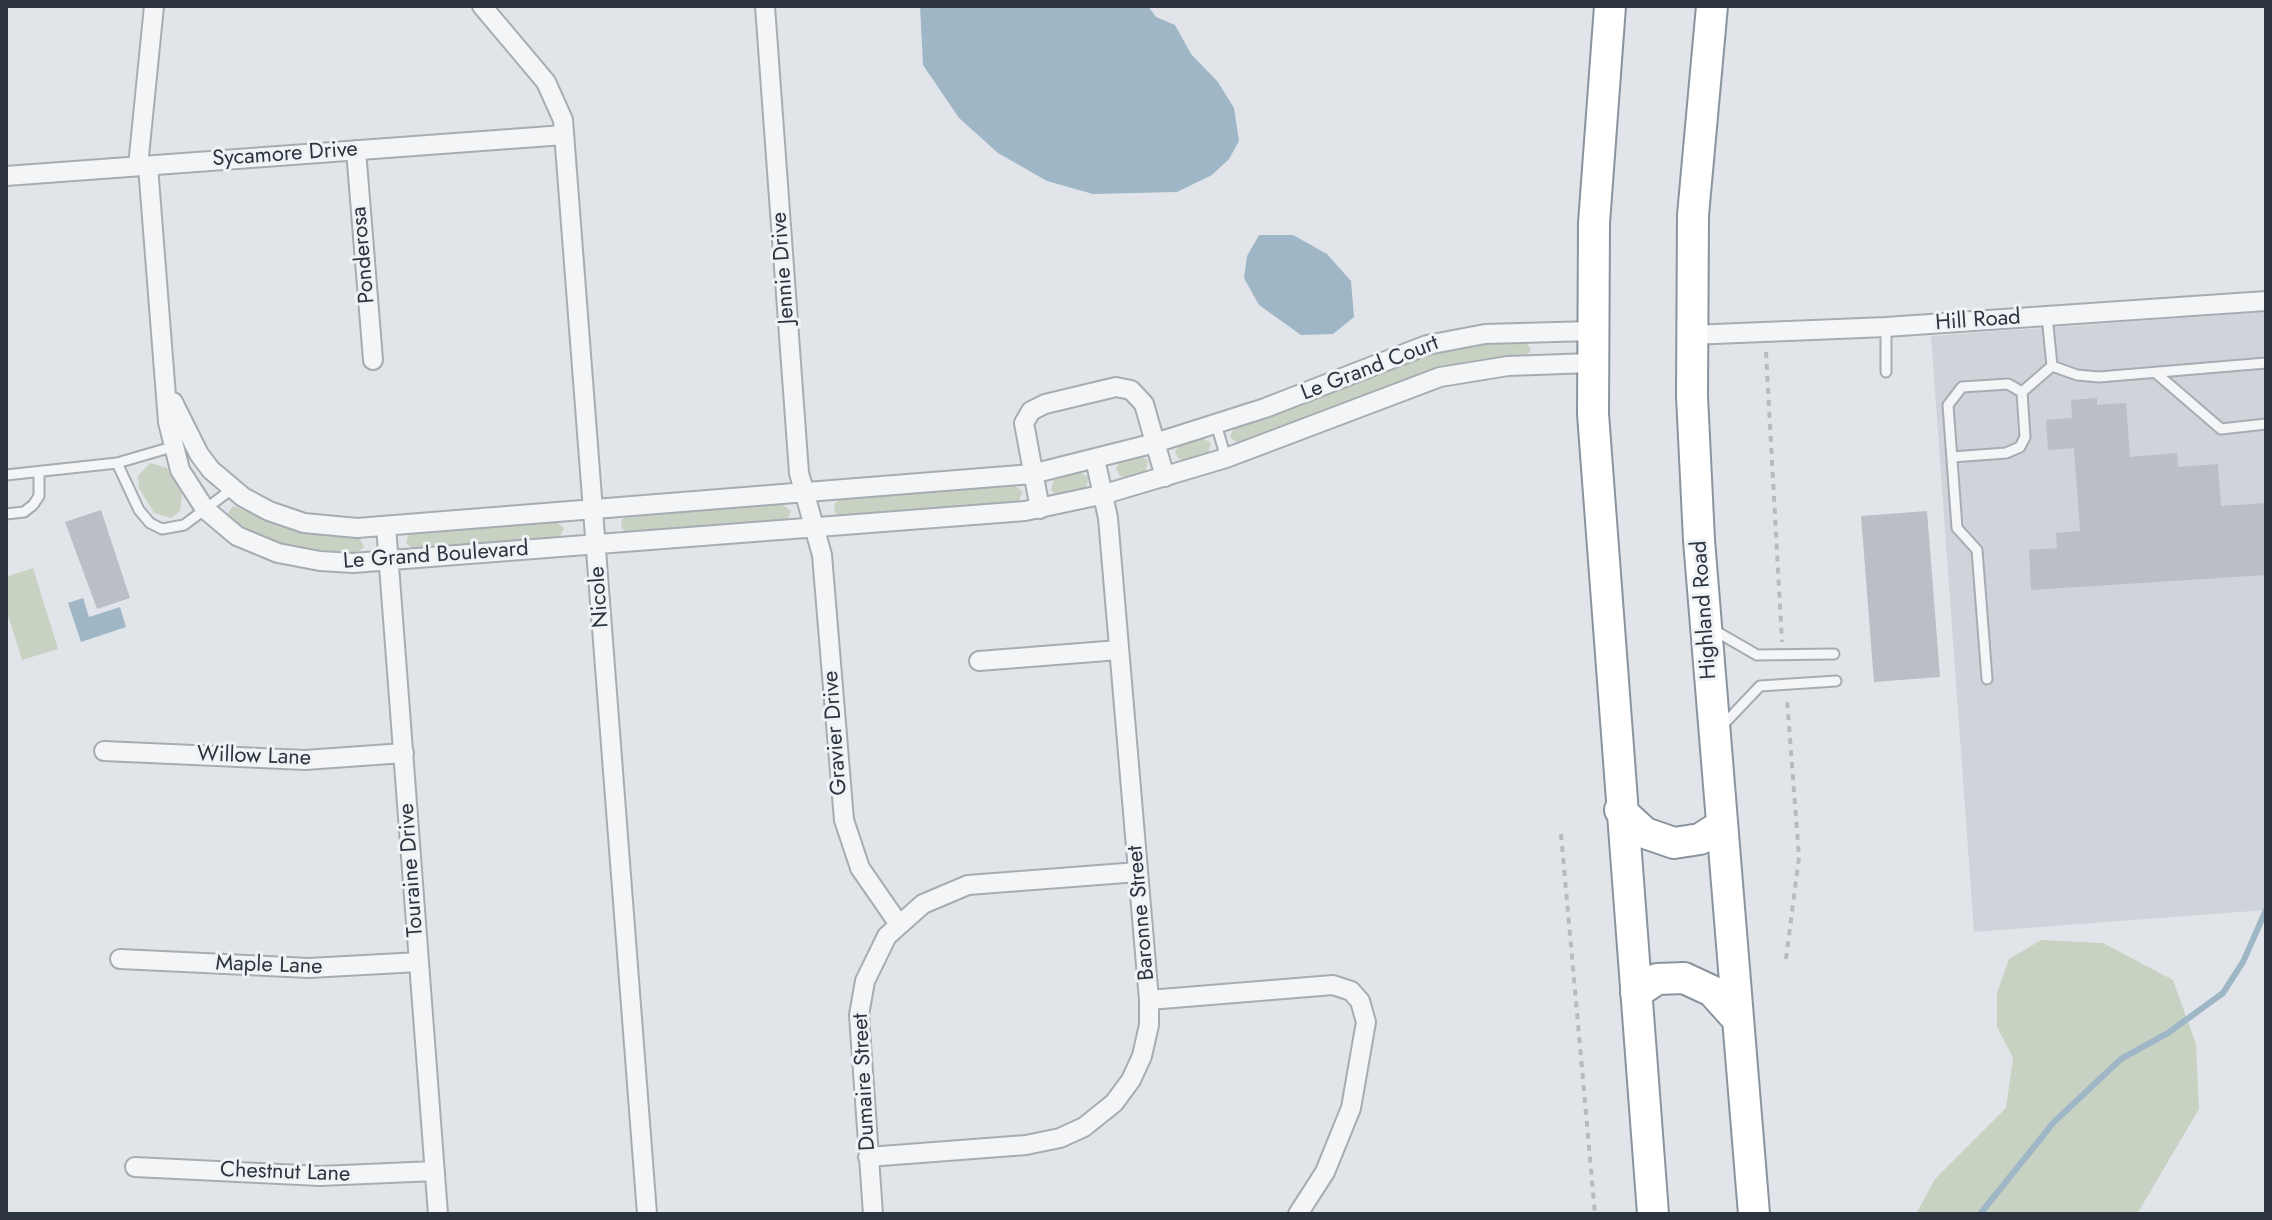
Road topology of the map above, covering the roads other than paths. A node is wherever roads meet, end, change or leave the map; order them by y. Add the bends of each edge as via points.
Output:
1 (154, 6) edge
2 (482, 6) edge
3 (765, 6) edge
4 (1610, 6) edge
5 (1712, 6) edge
6 (564, 135) junction
7 (356, 150) junction
8 (143, 166) junction
9 (6, 176) edge
10 (2266, 301) edge
11 (2047, 316) junction
12 (1886, 327) junction
13 (1591, 331) junction
14 (1690, 335) junction
15 (373, 360) dead end
16 (1591, 363) junction
17 (2266, 363) edge
18 (2052, 366) junction
19 (1886, 372) dead end
20 (2156, 373) junction
21 (167, 385) junction
22 (2022, 392) junction
23 (1216, 424) junction
24 (2266, 424) edge
25 (1155, 443) junction
26 (172, 447) junction
27 (1952, 457) junction
28 (1226, 458) junction
29 (1095, 459) junction
30 (117, 463) junction
31 (39, 472) junction
32 (1032, 474) junction
33 (6, 475) edge
34 (1165, 477) junction
35 (232, 489) junction
36 (805, 494) junction
37 (1105, 494) junction
38 (205, 509) junction
39 (1040, 509) junction
40 (593, 510) junction
41 (6, 514) edge
42 (386, 526) junction
43 (815, 529) junction
44 (596, 546) junction
45 (388, 560) junction
46 (1706, 626) junction
47 (1119, 650) junction
48 (1834, 654) dead end
49 (979, 661) dead end
50 (1987, 679) dead end
51 (1836, 681) dead end
52 (1714, 734) junction
53 (104, 751) dead end
54 (404, 753) junction
55 (1620, 810) junction
56 (1722, 825) junction
57 (1138, 872) junction
58 (898, 923) junction
59 (120, 959) dead end
60 (419, 962) junction
61 (1636, 993) junction
62 (1149, 1000) junction
63 (1738, 1020) junction
64 (868, 1157) junction
65 (135, 1167) dead end
66 (435, 1171) junction
67 (438, 1214) edge
68 (647, 1214) edge
69 (873, 1214) edge
70 (1298, 1214) edge
71 (1653, 1214) edge
72 (1754, 1214) edge

1 - 8 street, Le Grand Boulevard
2 - 6 street, Nicole via 546,82 559,105
3 - 36 street, Jennie Drive via 799,473
4 - 13 highway
5 - 14 highway, Highland Road via 1698,131
6 - 7 street, Sycamore Drive
6 - 40 street, Nicole
7 - 8 street, Sycamore Drive
7 - 15 street, Ponderosa
8 - 9 street, Sycamore Drive
8 - 21 street, Le Grand Boulevard
10 - 11 street, Hill Road
11 - 12 street, Hill Road
11 - 18 lane
12 - 14 street, Hill Road
12 - 19 lane
13 - 16 highway
13 - 23 street, Le Grand Court via 1485,334 1427,345
14 - 46 highway, Highland Road
16 - 28 street, Le Grand Court via 1508,366 1440,377
16 - 55 highway
17 - 20 lane
18 - 20 lane via 2099,377
18 - 22 lane
20 - 24 lane via 2221,429
21 - 26 street, Le Grand Boulevard
21 - 35 street, Le Grand Boulevard via 199,454
22 - 27 lane via 2025,437 2020,447
22 - 27 lane via 2008,384 1962,387 1954,393 1948,405
23 - 25 street, Le Grand Court
23 - 28 lane
25 - 29 street, Le Grand Court
25 - 32 street via 1142,401 1127,388 1045,404 1031,411 1024,423
25 - 34 street
26 - 30 lane
26 - 38 street, Le Grand Boulevard via 185,481
27 - 50 lane via 1957,528 1977,550
28 - 34 street, Le Grand Court
29 - 32 street, Le Grand Court
29 - 37 street, Baronne Street
30 - 31 lane
30 - 38 lane via 139,510 155,527 177,527
31 - 33 lane
31 - 41 lane via 39,496 33,505
32 - 36 street, Le Grand Court
32 - 39 street
34 - 37 street, Le Grand Court
35 - 38 lane
35 - 42 street, Le Grand Boulevard via 269,511 304,523
36 - 40 street, Le Grand Boulevard
36 - 43 street, Jennie Drive
37 - 39 street, Le Grand Court
37 - 47 street, Baronne Street
38 - 45 street, Le Grand Boulevard via 237,536 292,557 335,563
39 - 43 street, Le Grand Court
40 - 42 street, Le Grand Boulevard
40 - 44 street, Nicole
42 - 45 street, Touraine Drive
43 - 44 street, Le Grand Boulevard
43 - 58 street, Gravier Drive via 822,555 847,834 860,868
44 - 45 street, Le Grand Boulevard
44 - 68 street, Nicole
45 - 54 street, Touraine Drive
46 - 48 lane via 1757,655
46 - 52 highway, Highland Road
47 - 49 street
47 - 57 street, Baronne Street
51 - 52 lane via 1760,686
52 - 56 highway, Highland Road
53 - 54 street, Willow Lane via 305,760
54 - 60 street, Touraine Drive
55 - 56 highway via 1645,833 1674,843 1700,839
55 - 61 highway
56 - 63 highway, Highland Road
57 - 58 street, Dumaire Street via 968,885 932,898
57 - 62 street, Baronne Street
58 - 64 street, Dumaire Street via 878,951 861,996
59 - 60 street, Maple Lane via 309,968
60 - 66 street, Touraine Drive
61 - 63 highway via 1657,979 1684,978 1712,991
61 - 71 highway
62 - 64 street, Baronne Street via 1145,1045 1131,1080 1114,1103 1084,1127 1044,1143
62 - 70 street via 1333,985 1351,991 1360,1001 1366,1022 1351,1108 1325,1172
63 - 72 highway, Highland Road
64 - 69 street, Dumaire Street
65 - 66 street, Chestnut Lane via 320,1176
66 - 67 street, Touraine Drive

